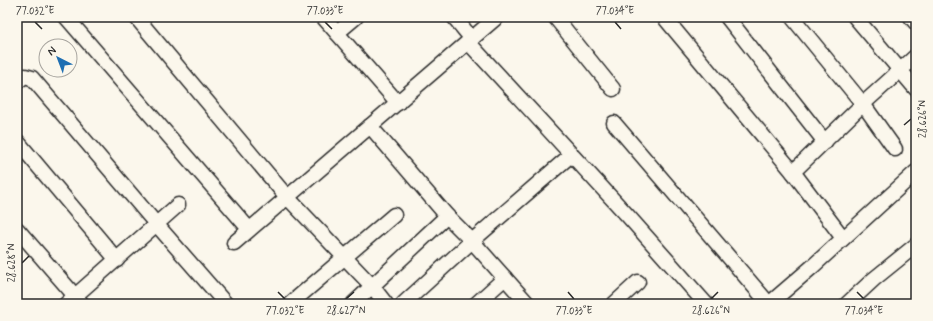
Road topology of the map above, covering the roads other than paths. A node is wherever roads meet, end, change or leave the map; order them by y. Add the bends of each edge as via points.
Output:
1 (66, 17) edge
2 (136, 17) edge
3 (323, 17) edge
4 (356, 17) edge
5 (454, 17) edge
6 (497, 17) edge
7 (555, 17) edge
8 (664, 17) edge
9 (727, 17) edge
10 (792, 17) edge
11 (855, 17) edge
12 (911, 17) edge
13 (916, 23) edge
14 (337, 33) junction
15 (470, 40) junction
16 (916, 56) edge
17 (900, 71) junction
18 (17, 82) edge
19 (613, 89) dead end
20 (916, 89) edge
21 (398, 102) junction
22 (863, 104) junction
23 (614, 123) dead end
24 (370, 126) junction
25 (17, 141) edge
26 (825, 142) junction
27 (895, 149) dead end
28 (572, 155) junction
29 (793, 172) junction
30 (916, 172) edge
31 (287, 197) junction
32 (178, 205) dead end
33 (394, 215) dead end
34 (447, 216) junction
35 (156, 225) junction
36 (17, 229) edge
37 (249, 230) junction
38 (843, 238) junction
39 (472, 241) junction
40 (234, 243) dead end
41 (916, 245) edge
42 (344, 257) junction
43 (117, 260) junction
44 (505, 278) junction
45 (638, 282) dead end
46 (372, 286) junction
47 (74, 301) edge
48 (226, 304) edge
49 (290, 304) edge
50 (353, 304) edge
51 (386, 304) edge
52 (403, 304) edge
53 (476, 304) edge
54 (528, 304) edge
55 (614, 304) edge
56 (706, 304) edge
57 (769, 304) edge
58 (847, 304) edge

1 - 37 street
2 - 31 street
3 - 14 street
4 - 14 street
5 - 15 street
6 - 15 street
7 - 19 street
8 - 29 street
9 - 26 street
10 - 22 street
11 - 17 street
12 - 13 street
14 - 21 street
15 - 21 street
15 - 28 street
16 - 17 street
17 - 20 street
17 - 22 street
18 - 35 street via 25,76 32,78
21 - 24 street
22 - 26 street
22 - 27 street
23 - 57 street
24 - 31 street
24 - 34 street
25 - 43 street
26 - 29 street
28 - 39 street
28 - 56 street
29 - 38 street
30 - 38 street
31 - 37 street
31 - 42 street
32 - 35 street
33 - 42 street
34 - 39 street
34 - 46 street
35 - 43 street
35 - 48 street
36 - 47 street
37 - 40 street
38 - 57 street
39 - 44 street
39 - 52 street
41 - 58 street
42 - 46 street
42 - 49 street
43 - 47 street
44 - 53 street
44 - 54 street
45 - 55 street
46 - 50 street
46 - 51 street

